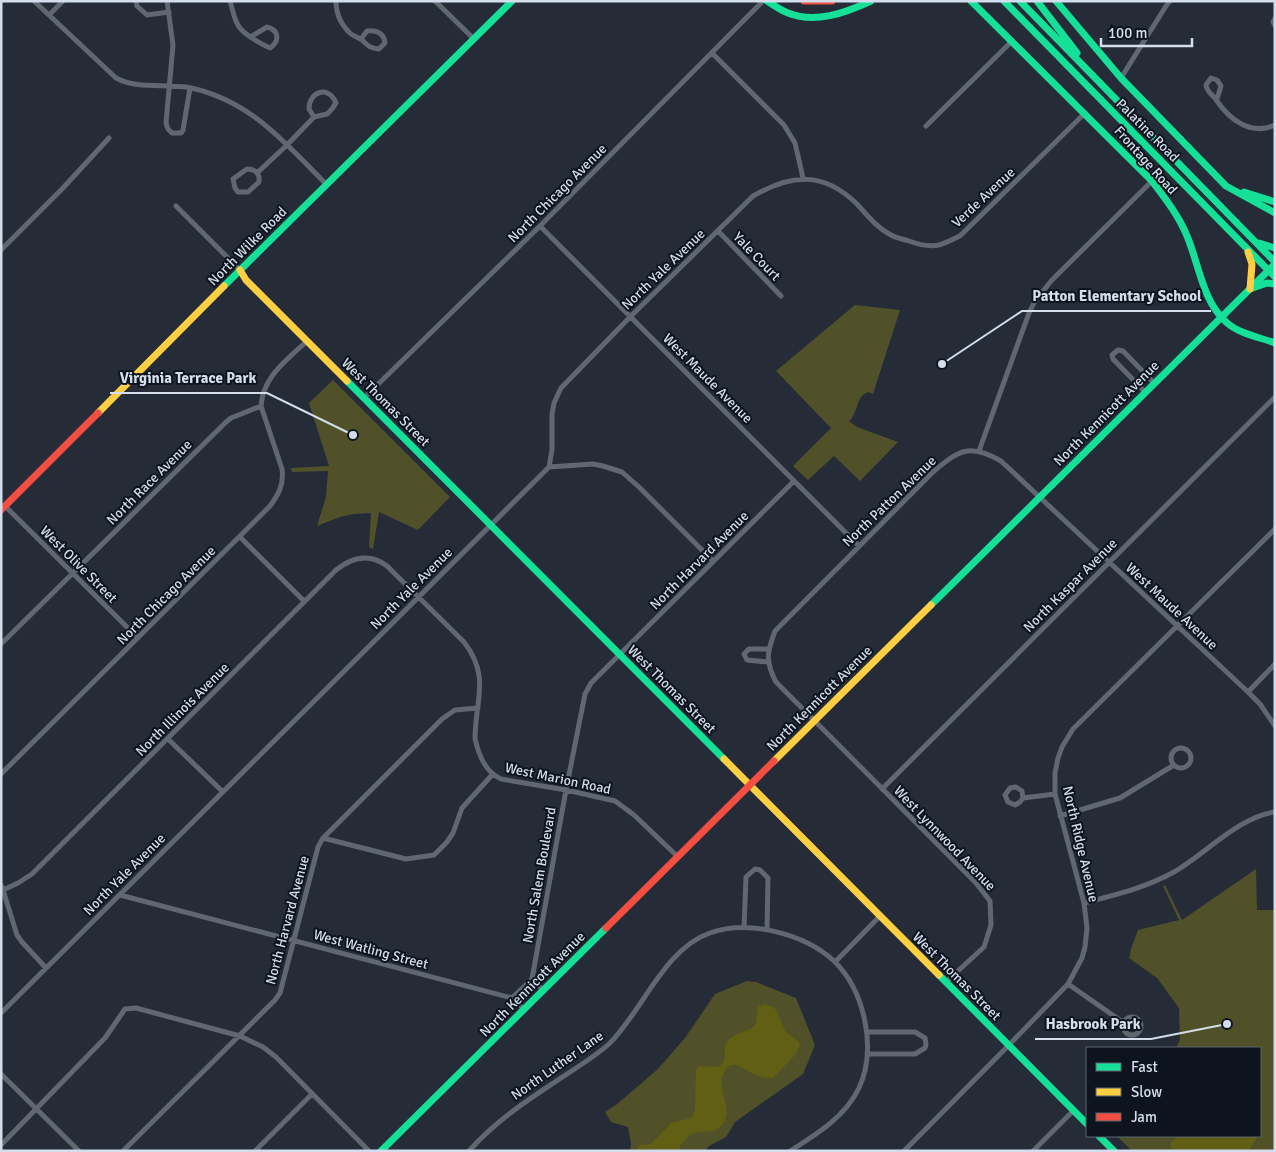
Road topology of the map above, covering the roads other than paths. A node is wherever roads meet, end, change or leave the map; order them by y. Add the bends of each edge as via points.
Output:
1 (34, 1) edge
2 (63, 1) edge
3 (136, 1) edge
4 (167, 1) edge
5 (230, 1) edge
6 (336, 1) edge
7 (435, 1) edge
8 (512, 1) edge
9 (765, 1) edge
10 (804, 1) edge
11 (832, 1) edge
12 (871, 1) edge
13 (971, 1) edge
14 (996, 1) edge
15 (1004, 1) edge
16 (1020, 1) edge
17 (1037, 1) edge
18 (1056, 1) edge
19 (1170, 1) edge
20 (168, 12) junction
21 (49, 15) junction
22 (1275, 18) edge
23 (1275, 26) edge
24 (252, 36) junction
25 (361, 39) junction
26 (474, 39) junction
27 (1011, 42) junction
28 (712, 54) junction
29 (1121, 78) junction
30 (168, 86) junction
31 (190, 88) junction
32 (1106, 88) junction
33 (1098, 98) junction
34 (1217, 100) dead end
35 (1085, 113) junction
36 (314, 116) junction
37 (1275, 125) edge
38 (926, 126) dead end
39 (109, 138) dead end
40 (287, 145) junction
41 (257, 173) junction
42 (803, 178) junction
43 (1221, 180) junction
44 (1152, 181) junction
45 (326, 184) junction
46 (1275, 202) edge
47 (176, 206) dead end
48 (1275, 213) edge
49 (540, 226) junction
50 (718, 231) junction
51 (1253, 240) junction
52 (1246, 248) junction
53 (1275, 248) edge
54 (1, 250) edge
55 (1275, 263) edge
56 (240, 270) junction
57 (1269, 270) junction
58 (1275, 277) edge
59 (1275, 284) edge
60 (1250, 289) junction
61 (781, 296) dead end
62 (631, 316) junction
63 (1221, 317) junction
64 (307, 341) junction
65 (1275, 342) edge
66 (1154, 383) junction
67 (1145, 392) junction
68 (1275, 397) edge
69 (364, 398) junction
70 (261, 406) junction
71 (979, 450) junction
72 (549, 467) junction
73 (794, 481) junction
74 (1040, 497) junction
75 (3, 508) edge
76 (491, 525) junction
77 (1275, 529) edge
78 (240, 537) junction
79 (859, 546) junction
80 (381, 561) joint
81 (714, 561) junction
82 (1109, 563) junction
83 (72, 574) junction
84 (418, 597) junction
85 (304, 601) junction
86 (1177, 626) junction
87 (138, 638) junction
88 (1, 644) edge
89 (768, 649) junction
90 (620, 654) junction
91 (768, 662) junction
92 (1275, 664) edge
93 (1248, 692) junction
94 (478, 708) junction
95 (814, 720) junction
96 (1275, 726) edge
97 (168, 739) junction
98 (1174, 765) dead end
99 (1, 774) edge
100 (492, 775) junction
101 (750, 785) junction
102 (882, 789) junction
103 (566, 790) junction
104 (223, 792) junction
105 (1055, 794) junction
106 (1023, 798) dead end
107 (1275, 812) edge
108 (1060, 816) junction
109 (322, 838) junction
110 (678, 856) junction
111 (2, 888) edge
112 (120, 895) junction
113 (1084, 904) junction
114 (880, 916) junction
115 (744, 928) junction
116 (767, 930) junction
117 (294, 940) junction
118 (835, 962) junction
119 (46, 968) junction
120 (532, 979) junction
121 (946, 982) junction
122 (1068, 984) junction
123 (544, 990) junction
124 (512, 998) junction
125 (525, 1010) junction
126 (1, 1013) edge
127 (1124, 1023) dead end
128 (867, 1032) junction
129 (240, 1036) junction
130 (1009, 1045) junction
131 (868, 1054) junction
132 (1, 1074) edge
133 (312, 1094) junction
134 (37, 1110) junction
135 (1074, 1110) junction
136 (1086, 1123) edge
137 (1100, 1137) edge
138 (1, 1145) edge
139 (79, 1151) edge
140 (123, 1151) edge
141 (255, 1151) edge
142 (369, 1151) edge
143 (381, 1151) edge
144 (469, 1151) edge
145 (790, 1151) edge
146 (904, 1151) edge
147 (1033, 1151) edge
148 (1114, 1151) edge

1 - 21 street
2 - 21 street
3 - 20 street via 147,15
4 - 20 street
5 - 24 street via 239,28
6 - 25 street via 344,26
7 - 26 street
8 - 26 main road, North Wilke Road
9 - 12 main road via 788,13 827,17
9 - 28 street, North Chicago Avenue
10 - 11 main road
13 - 27 main road, Frontage Road
14 - 33 main road
15 - 33 main road, Palatine Road
16 - 32 main road, Palatine Road
17 - 32 main road
18 - 29 main road
19 - 29 street
20 - 30 street via 173,45
21 - 30 street via 116,78 130,84
22 - 23 street
24 - 24 street via 270,48 278,40 272,28 267,27
25 - 25 street via 365,45 379,49 385,43 385,38 373,30 367,31
26 - 45 main road, North Wilke Road
27 - 35 main road, Frontage Road
27 - 38 street
28 - 42 street via 784,125 795,143
28 - 49 street, North Chicago Avenue
29 - 43 main road
30 - 31 street
30 - 31 street via 166,123 168,129 177,134 183,130
31 - 40 street via 240,105
32 - 51 main road, Palatine Road
33 - 52 main road, Palatine Road
34 - 37 street via 1241,125 1259,129
35 - 42 street, Verde Avenue via 960,236 938,245 916,244 891,235 839,190 826,183
35 - 44 main road, Frontage Road
36 - 36 street via 319,117 332,109 336,103 334,97 324,92 317,93 310,101 309,109
36 - 40 street
39 - 54 street
40 - 41 street
40 - 45 street
41 - 41 street via 252,169 244,170 233,179 234,188 238,192 248,192 259,182
42 - 50 street, North Yale Avenue via 777,183 753,196
43 - 46 main road
43 - 48 main road via 1226,186
44 - 63 main road, Frontage Road via 1187,234 1211,305
44 - 71 street via 1052,280 1035,302
45 - 56 main road, North Wilke Road
47 - 56 street
49 - 62 street, West Maude Avenue
49 - 69 street, North Chicago Avenue
50 - 61 street, Yale Court
50 - 62 street, North Yale Avenue
51 - 53 main road
51 - 55 main road, Palatine Road
52 - 57 main road, Palatine Road
52 - 60 main road via 1252,264
55 - 57 main road, North Kennicott Avenue
56 - 64 main road, West Thomas Street
56 - 75 main road, North Wilke Road
57 - 58 main road, Palatine Road
57 - 60 main road, North Kennicott Avenue
59 - 60 main road via 1267,283
60 - 63 main road, North Kennicott Avenue
62 - 72 street, North Yale Avenue via 561,388 552,414
62 - 73 street, West Maude Avenue
63 - 65 main road, Frontage Road via 1238,330
63 - 66 main road, North Kennicott Avenue
64 - 69 main road, West Thomas Street
64 - 70 street via 269,378
66 - 67 main road, North Kennicott Avenue
66 - 67 street via 1123,351 1114,352 1113,359
67 - 74 main road, North Kennicott Avenue
68 - 82 street, North Kaspar Avenue
69 - 76 main road, West Thomas Street
70 - 78 street, North Chicago Avenue via 283,478 277,497
70 - 83 street, North Race Avenue via 225,423
71 - 74 street, West Maude Avenue via 1001,461
71 - 79 street, North Patton Avenue via 958,453 943,464
72 - 76 street, North Yale Avenue
72 - 81 street via 594,464 622,472
73 - 79 street, West Maude Avenue
73 - 81 street, North Harvard Avenue
74 - 82 street, West Maude Avenue
74 - 95 main road, North Kennicott Avenue
75 - 83 street, West Olive Street
76 - 84 street, North Yale Avenue
76 - 90 main road, West Thomas Street
77 - 86 street, North Ridge Avenue
78 - 85 street
78 - 87 street, North Chicago Avenue
79 - 89 street, North Patton Avenue via 775,631
80 - 84 street, West Marion Road
80 - 85 street, North Illinois Avenue via 371,557 351,560
81 - 90 street, North Harvard Avenue
82 - 86 street, West Maude Avenue
82 - 102 street, North Kaspar Avenue
83 - 87 street, West Olive Street
83 - 88 street, North Race Avenue
84 - 94 street, West Marion Road via 473,653 480,675
84 - 104 street, North Yale Avenue
85 - 97 street, North Illinois Avenue
86 - 93 street, West Maude Avenue
86 - 105 street, North Ridge Avenue via 1073,729 1058,758
87 - 99 street, North Chicago Avenue
89 - 91 street, North Patton Avenue
89 - 91 street via 749,649 744,654 747,660
90 - 101 main road, West Thomas Street
90 - 103 street, North Salem Boulevard via 591,682 585,694
91 - 95 street, North Patton Avenue via 776,682
92 - 93 street
93 - 96 street, West Maude Avenue
94 - 100 street, West Marion Road via 476,744
94 - 109 street, North Harvard Avenue via 455,710 442,719
95 - 101 main road, North Kennicott Avenue
95 - 102 street, West Lynnwood Avenue
97 - 104 street
97 - 111 street, North Illinois Avenue via 32,874
98 - 108 street via 1120,798
100 - 103 street, West Marion Road
100 - 109 street via 462,808 453,833 434,854 406,859
101 - 110 main road, North Kennicott Avenue
101 - 114 main road, West Thomas Street
102 - 121 street, West Lynnwood Avenue via 990,901 991,925 984,947
103 - 110 street, West Marion Road via 615,801
103 - 120 street, North Salem Boulevard
104 - 112 street, North Yale Avenue
105 - 106 street
105 - 108 street, North Ridge Avenue
107 - 113 street via 1250,820 1174,872 1133,891
108 - 113 street, North Ridge Avenue
109 - 117 street, North Harvard Avenue
110 - 123 main road, North Kennicott Avenue
111 - 119 street via 17,935
112 - 117 street, West Watling Street
112 - 119 street, North Yale Avenue
113 - 122 street, North Ridge Avenue via 1085,947
114 - 118 street
114 - 121 main road, West Thomas Street
115 - 116 street, North Luther Lane
115 - 116 street via 746,877 755,869 768,878
115 - 144 street, North Luther Lane via 708,933 684,950 661,974 609,1044 505,1116
116 - 118 street, North Luther Lane via 805,943
117 - 124 street, West Watling Street
117 - 129 street, North Harvard Avenue via 280,993
118 - 128 street via 860,1004
119 - 126 street, North Yale Avenue
120 - 123 street
120 - 124 street
121 - 130 main road, West Thomas Street
122 - 127 street
122 - 130 street, North Ridge Avenue
123 - 125 main road, North Kennicott Avenue
124 - 125 street, West Watling Street
125 - 143 main road, North Kennicott Avenue
128 - 131 street
128 - 131 street via 915,1032 925,1038 926,1044 915,1054
129 - 133 street via 276,1057
129 - 134 street via 136,1008 125,1009 110,1032
129 - 140 street, North Harvard Avenue
130 - 135 main road, West Thomas Street
130 - 146 street, North Ridge Avenue
131 - 145 street via 858,1089 841,1113 820,1132
132 - 134 street
133 - 141 street
133 - 142 street
134 - 138 street
134 - 139 street
135 - 136 main road, West Thomas Street
135 - 147 street
137 - 148 main road

